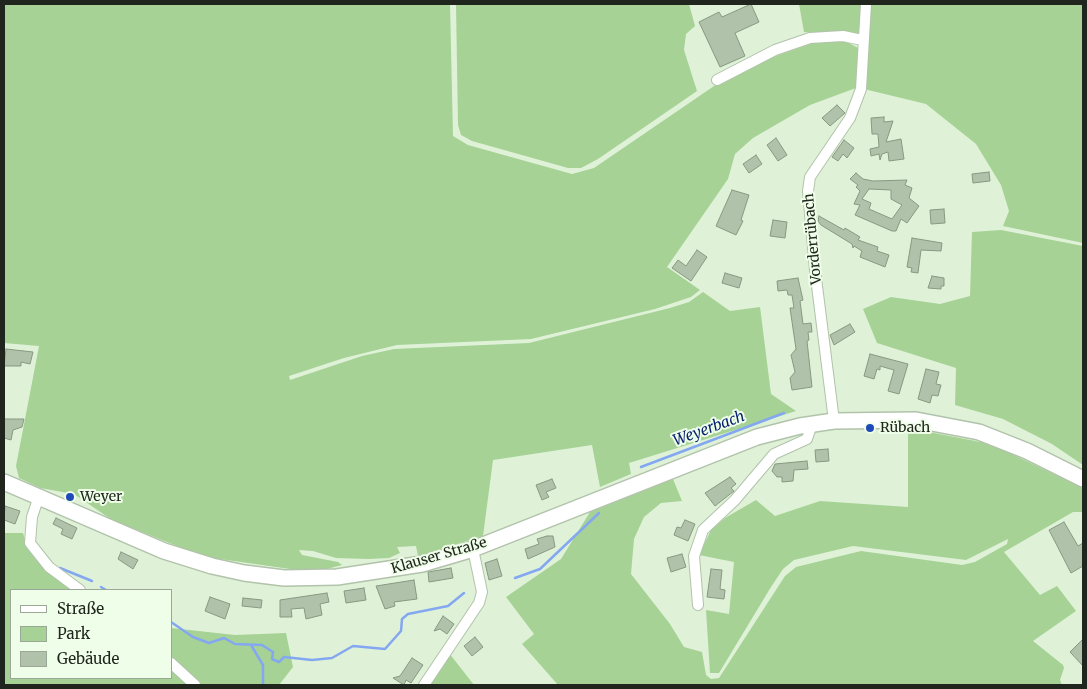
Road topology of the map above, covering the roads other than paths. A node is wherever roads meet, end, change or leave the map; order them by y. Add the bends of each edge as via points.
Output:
1 (866, 4) edge
2 (862, 40) junction
3 (717, 80) dead end
4 (834, 421) junction
5 (812, 424) junction
6 (1083, 479) edge
7 (4, 482) edge
8 (38, 496) junction
9 (473, 549) junction
10 (79, 589) edge
11 (698, 605) dead end
12 (172, 664) edge
13 (196, 685) edge
14 (424, 685) edge

1 - 2 street, Vorderrübach
2 - 3 street via 844,36 810,38 775,50
2 - 4 street, Vorderrübach via 861,89 850,118 810,177 808,191 814,270
4 - 5 main road, Klauser Straße
4 - 6 main road, Klauser Straße via 916,420 978,432 1027,450
5 - 9 main road, Klauser Straße via 757,437
5 - 11 street via 807,439 774,454 735,500 703,530 694,556
7 - 8 main road, Klauser Straße
8 - 9 main road, Klauser Straße via 164,552 244,574 284,578 337,577 391,571
8 - 10 street via 30,543 49,567
9 - 14 street via 482,592 479,603
12 - 13 street

